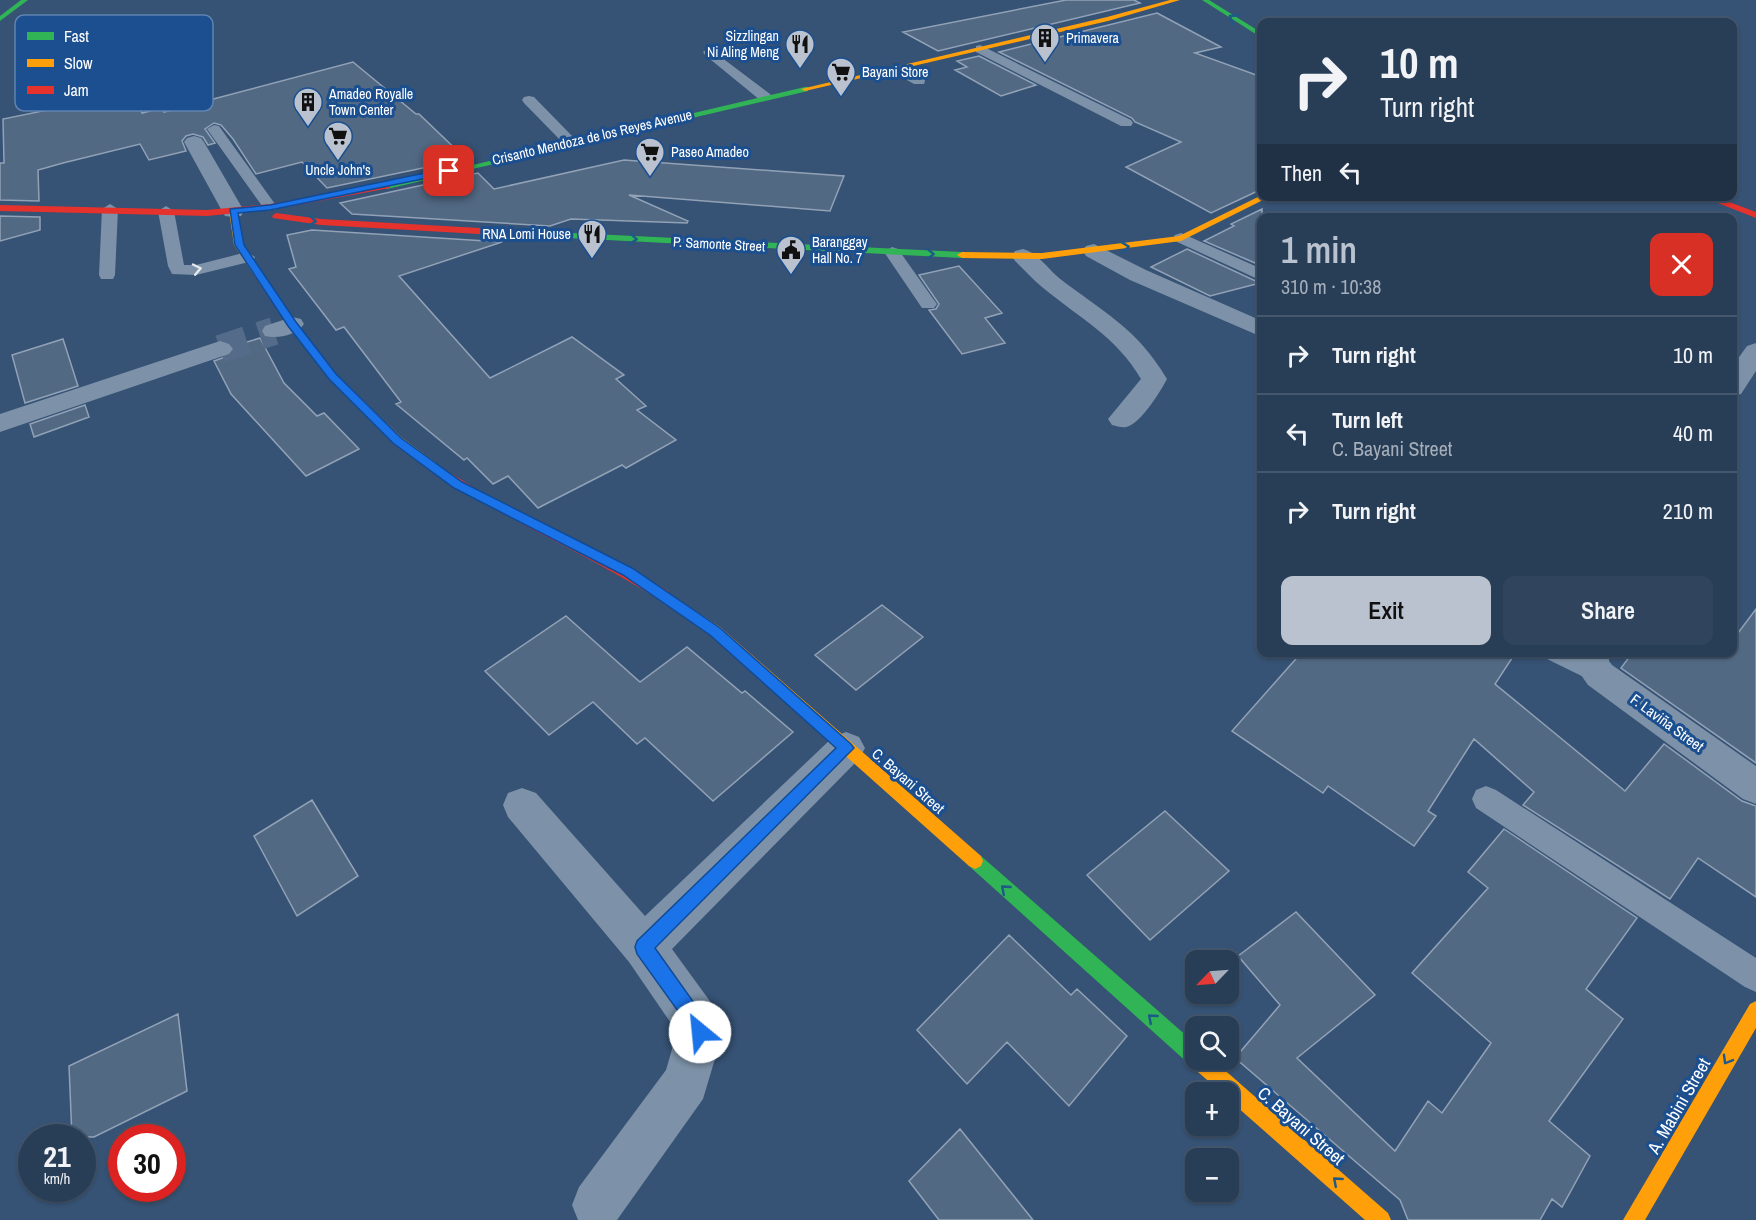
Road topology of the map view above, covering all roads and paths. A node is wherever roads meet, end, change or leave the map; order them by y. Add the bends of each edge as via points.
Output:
1 (1176, 0) edge
2 (1205, 0) edge
3 (24, 2) edge
4 (0, 19) edge
5 (1257, 33) edge
6 (980, 49) junction
7 (710, 52) dead end
8 (895, 68) junction
9 (919, 81) dead end
10 (765, 97) junction
11 (529, 100) dead end
12 (1126, 123) dead end
13 (214, 129) dead end
14 (194, 142) dead end
15 (570, 142) junction
16 (1257, 201) edge
17 (1718, 201) edge
18 (270, 207) junction
19 (0, 208) edge
20 (110, 209) junction
21 (166, 211) junction
22 (233, 211) junction
23 (1756, 214) edge
24 (1181, 238) junction
25 (1094, 251) junction
26 (891, 252) junction
27 (1023, 256) junction
28 (247, 257) junction
29 (1257, 274) edge
30 (107, 275) dead end
31 (928, 304) dead end
32 (1257, 328) edge
33 (220, 349) tunnel mouth
34 (1756, 351) edge
35 (1737, 380) edge
36 (1122, 419) dead end
37 (0, 423) edge
38 (1573, 657) edge
39 (1596, 664) edge
40 (846, 748) junction
41 (1756, 787) edge
42 (1486, 799) dead end
43 (522, 805) dead end
44 (644, 947) junction
45 (1756, 975) edge
46 (1756, 1010) edge
47 (1185, 1047) edge
48 (1211, 1070) edge
49 (597, 1205) dead end
50 (1381, 1220) edge
51 (1633, 1220) edge

1 - 6 street, Crisanto Mendoza de los Reyes Avenue
5 -> 2 street
3 - 4 street
6 - 8 street, Crisanto Mendoza de los Reyes Avenue
6 - 12 lane
7 - 10 lane
8 - 9 lane
8 - 10 street, Crisanto Mendoza de los Reyes Avenue
10 - 15 street, Crisanto Mendoza de los Reyes Avenue
11 - 15 lane
13 - 18 lane
14 - 22 street
15 - 18 street, Crisanto Mendoza de los Reyes Avenue via 385,186
16 - 24 street, P. Samonte Street
17 - 23 street
18 - 22 street, Crisanto Mendoza de los Reyes Avenue
19 - 20 street, Crisanto Mendoza de los Reyes Avenue
20 - 21 street, Crisanto Mendoza de los Reyes Avenue
20 - 30 lane
21 - 22 street, Crisanto Mendoza de los Reyes Avenue
21 -> 28 lane via 178,270 196,270
22 -> 26 street, P. Samonte Street via 332,222
22 - 28 street, C. Bayani Street via 239,245
25 -> 24 street, P. Samonte Street
24 - 29 lane
25 - 27 street, P. Samonte Street
25 - 32 street via 1127,270
26 -> 27 street, P. Samonte Street
26 - 31 lane
27 - 36 street via 1050,282 1115,328 1147,365 1154,379
28 - 40 street, C. Bayani Street via 283,327 397,440 458,485 628,571 715,631
33 - 37 street
34 - 35 street
38 - 39 lane
39 - 41 street, F. Laviña Street
40 - 44 street
47 -> 40 street, C. Bayani Street
42 - 45 lane
43 - 44 street
44 - 49 street via 696,1020 700,1032 686,1082
46 -> 51 street, A. Mabini Street
50 -> 48 street, C. Bayani Street

